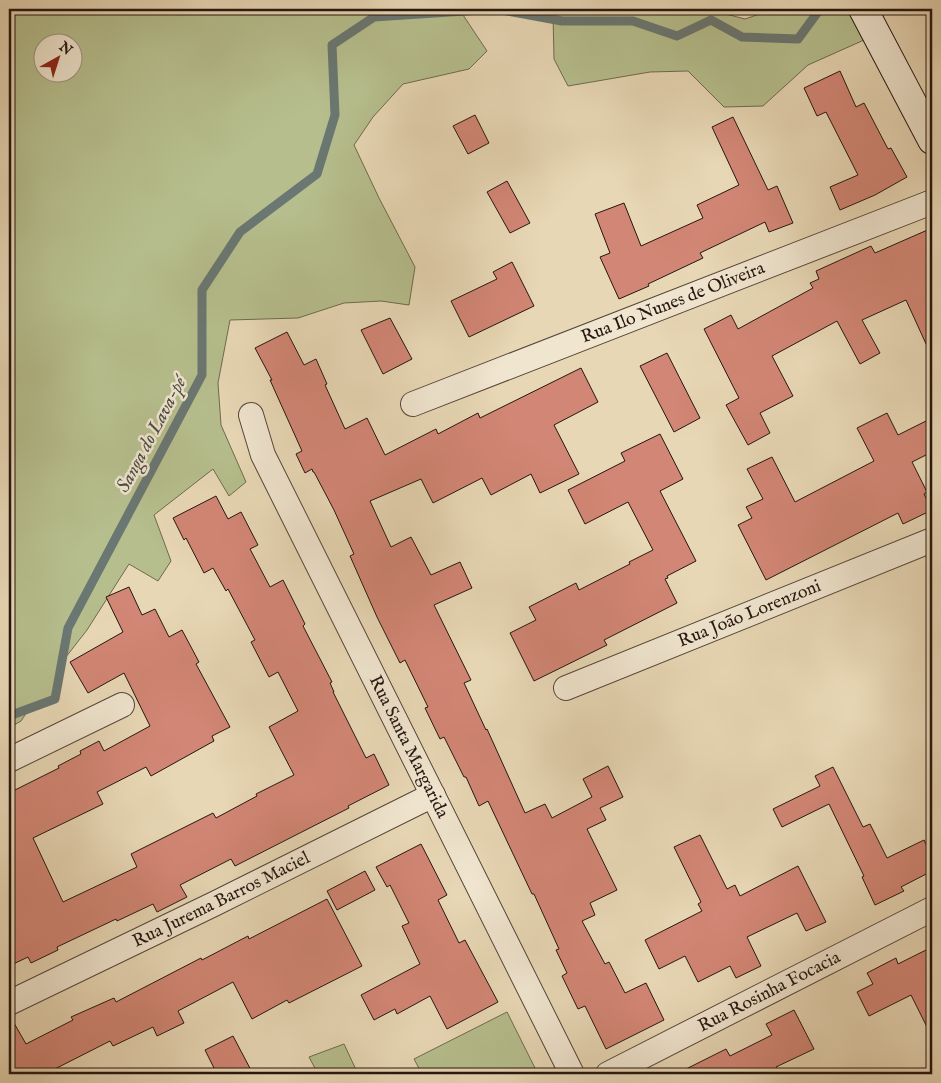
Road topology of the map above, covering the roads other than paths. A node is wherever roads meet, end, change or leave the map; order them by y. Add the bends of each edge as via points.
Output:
1 (863, 9) edge
2 (926, 114) edge
3 (932, 140) edge
4 (932, 202) edge
5 (413, 404) dead end
6 (251, 415) dead end
7 (932, 540) edge
8 (566, 688) dead end
9 (122, 705) dead end
10 (9, 760) edge
11 (433, 795) junction
12 (932, 909) edge
13 (9, 1003) edge
14 (572, 1074) edge
15 (608, 1074) edge

1 - 2 street
2 - 3 street
4 - 5 street, Rua Ilo Nunes de Oliveira
6 - 11 street, Rua Santa Margarida via 264,455
7 - 8 street, Rua João Lorenzoni
9 - 10 street
11 - 13 street, Rua Jurema Barros Maciel
11 - 14 street, Rua Santa Margarida
12 - 15 street, Rua Rosinha Focacia

